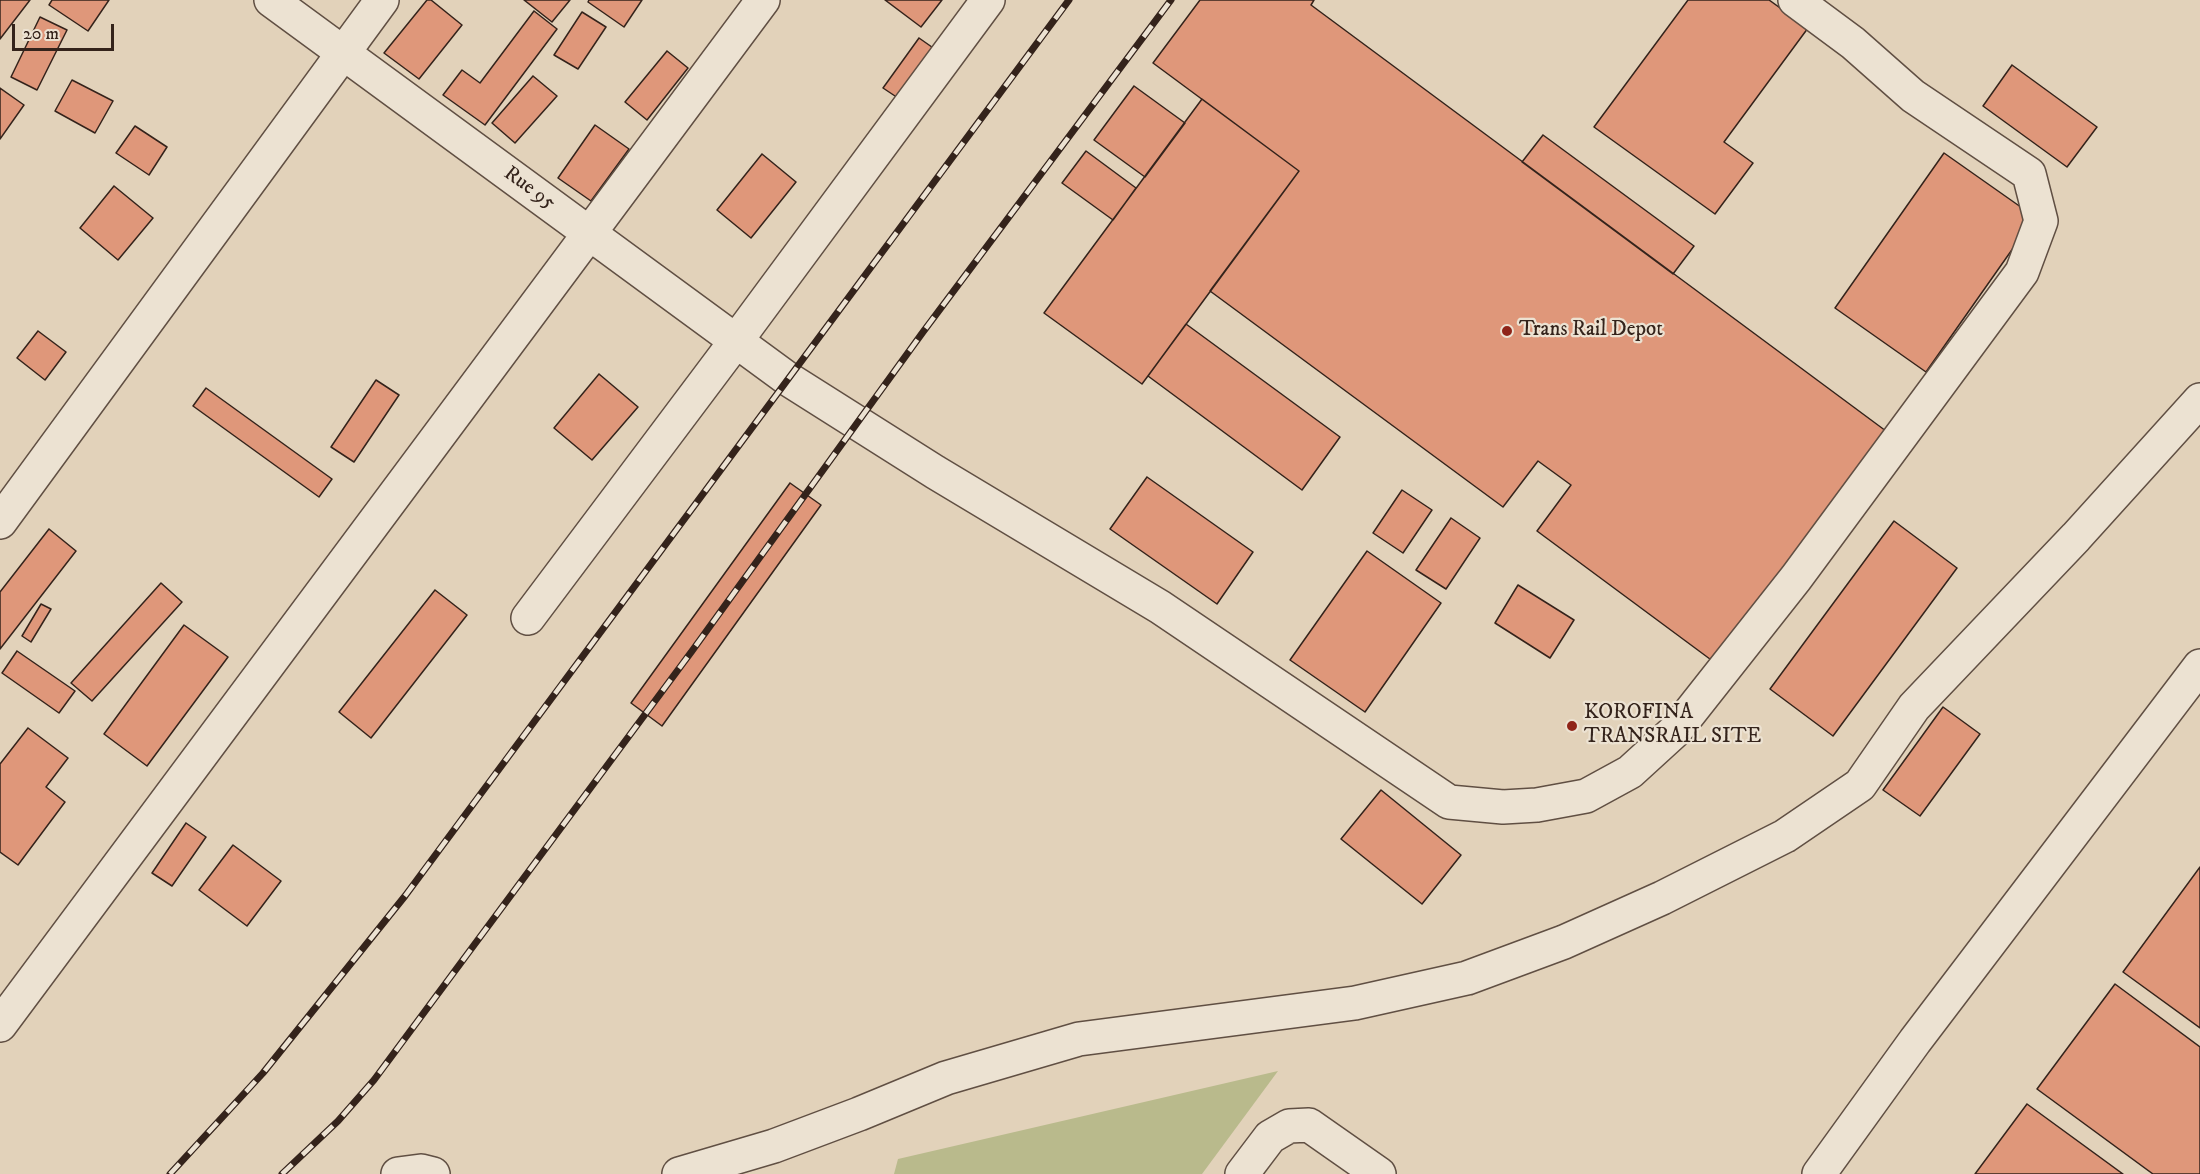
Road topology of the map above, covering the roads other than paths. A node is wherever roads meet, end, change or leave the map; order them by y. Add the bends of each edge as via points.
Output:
1 (271, 0) edge
2 (382, 0) edge
3 (763, 0) edge
4 (988, 0) edge
5 (1795, 0) edge
6 (343, 53) junction
7 (589, 233) junction
8 (736, 341) junction
9 (2200, 400) edge
10 (0, 522) edge
11 (528, 618) dead end
12 (2200, 666) edge
13 (0, 1024) edge
14 (398, 1174) edge
15 (433, 1174) edge
16 (679, 1174) edge
17 (1242, 1174) edge
18 (1379, 1174) edge
19 (1819, 1174) edge

1 - 6 street, Rue 95
2 - 6 street
3 - 7 street
4 - 8 street
5 - 8 street, Rue 95 via 1853,43 1913,96 2029,174 2041,221 2022,272 1796,578 1676,730 1630,772 1586,796 1503,807 1449,802 1160,607 935,472 788,379
6 - 7 street, Rue 95
6 - 10 street
7 - 8 street, Rue 95
7 - 13 street
8 - 11 street
9 - 16 street via 1914,707 1860,785 1785,836 1564,942 1467,978 1355,1003 1079,1039 946,1078 774,1146
12 - 19 street
14 - 15 street
17 - 18 street via 1270,1137 1289,1126 1309,1125

